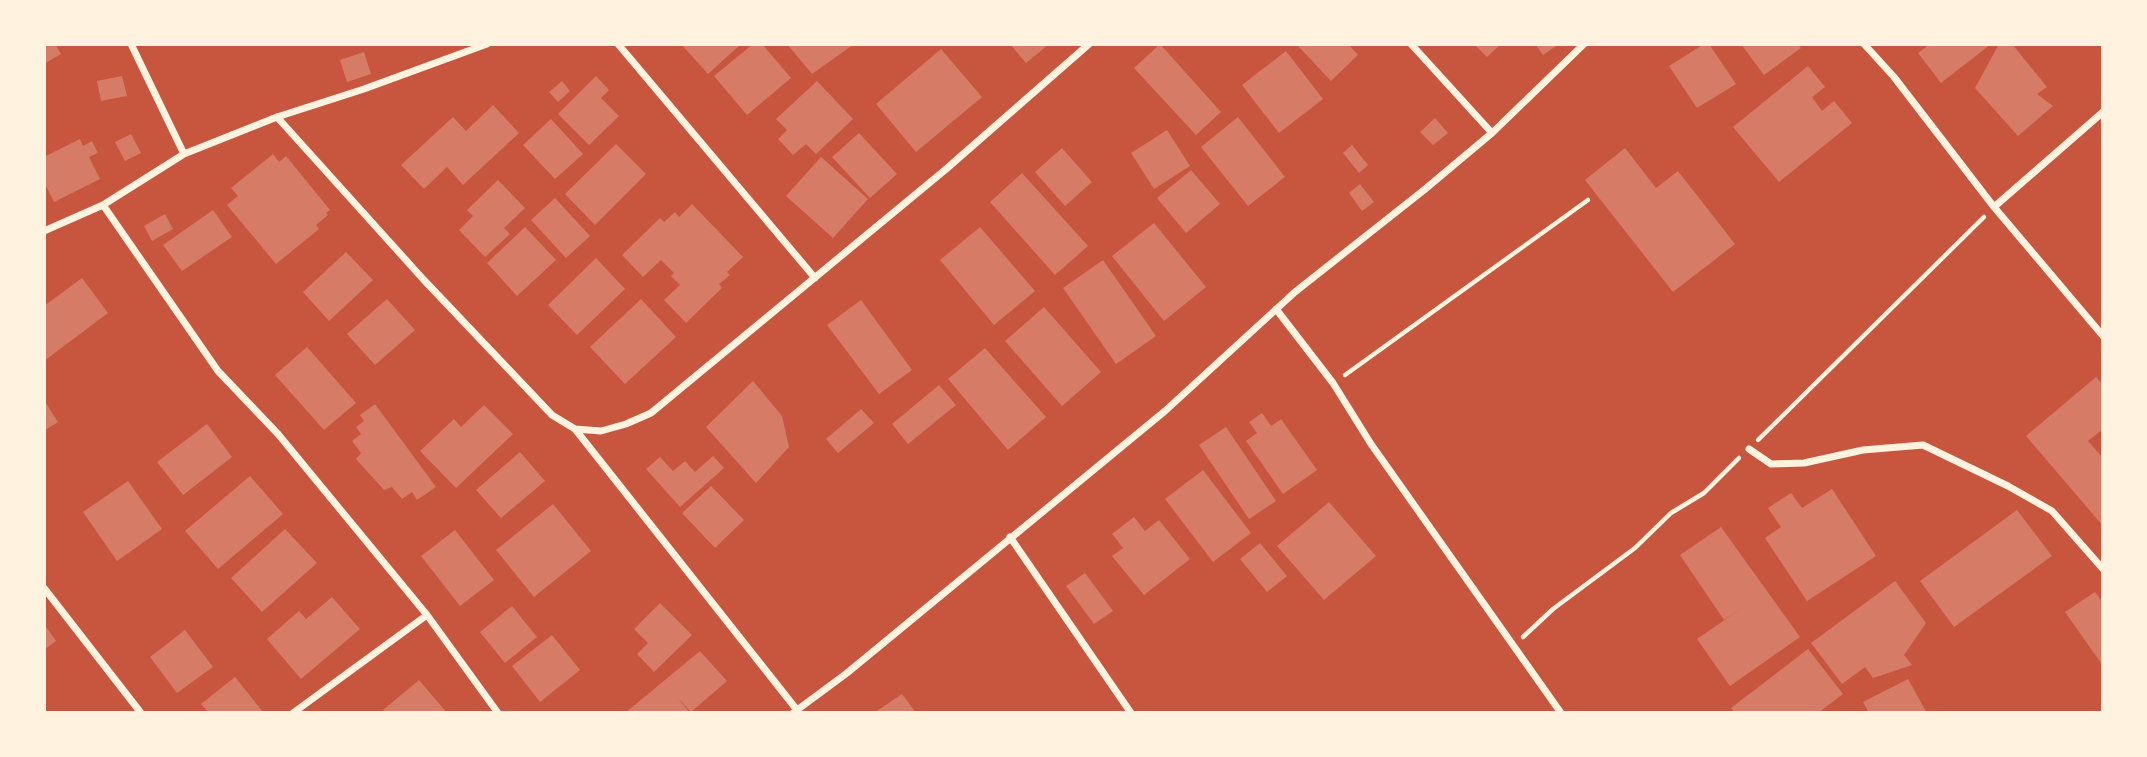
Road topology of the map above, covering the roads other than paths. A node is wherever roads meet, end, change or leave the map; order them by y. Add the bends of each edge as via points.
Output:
1 (131, 44) edge
2 (487, 44) edge
3 (618, 44) edge
4 (1089, 44) edge
5 (1411, 44) edge
6 (1584, 44) edge
7 (1864, 44) edge
8 (2103, 112) edge
9 (277, 117) junction
10 (1492, 133) junction
11 (184, 154) junction
12 (103, 205) junction
13 (1994, 207) junction
14 (44, 231) edge
15 (815, 278) junction
16 (1276, 309) junction
17 (2103, 335) edge
18 (575, 429) junction
19 (1749, 449) road end
20 (1010, 537) junction
21 (2103, 569) edge
22 (44, 588) edge
23 (427, 615) junction
24 (795, 712) edge
25 (141, 713) edge
26 (293, 713) edge
27 (498, 713) edge
28 (1131, 713) edge
29 (1561, 713) edge

1 - 11 street
2 - 9 street
3 - 15 street
4 - 15 street
5 - 10 street
6 - 10 street
7 - 13 street
8 - 13 street
9 - 11 street
9 - 18 street via 552,415
10 - 16 street
11 - 12 street
12 - 14 street
12 - 23 street via 218,371 278,435
13 - 17 street
15 - 18 street via 651,413 601,431
16 - 20 street via 1165,411
16 - 29 street via 1333,383
18 - 24 street
19 - 21 street via 1771,464 1923,445 2052,511
20 - 24 street
20 - 28 street
22 - 25 street
23 - 26 street
23 - 27 street

